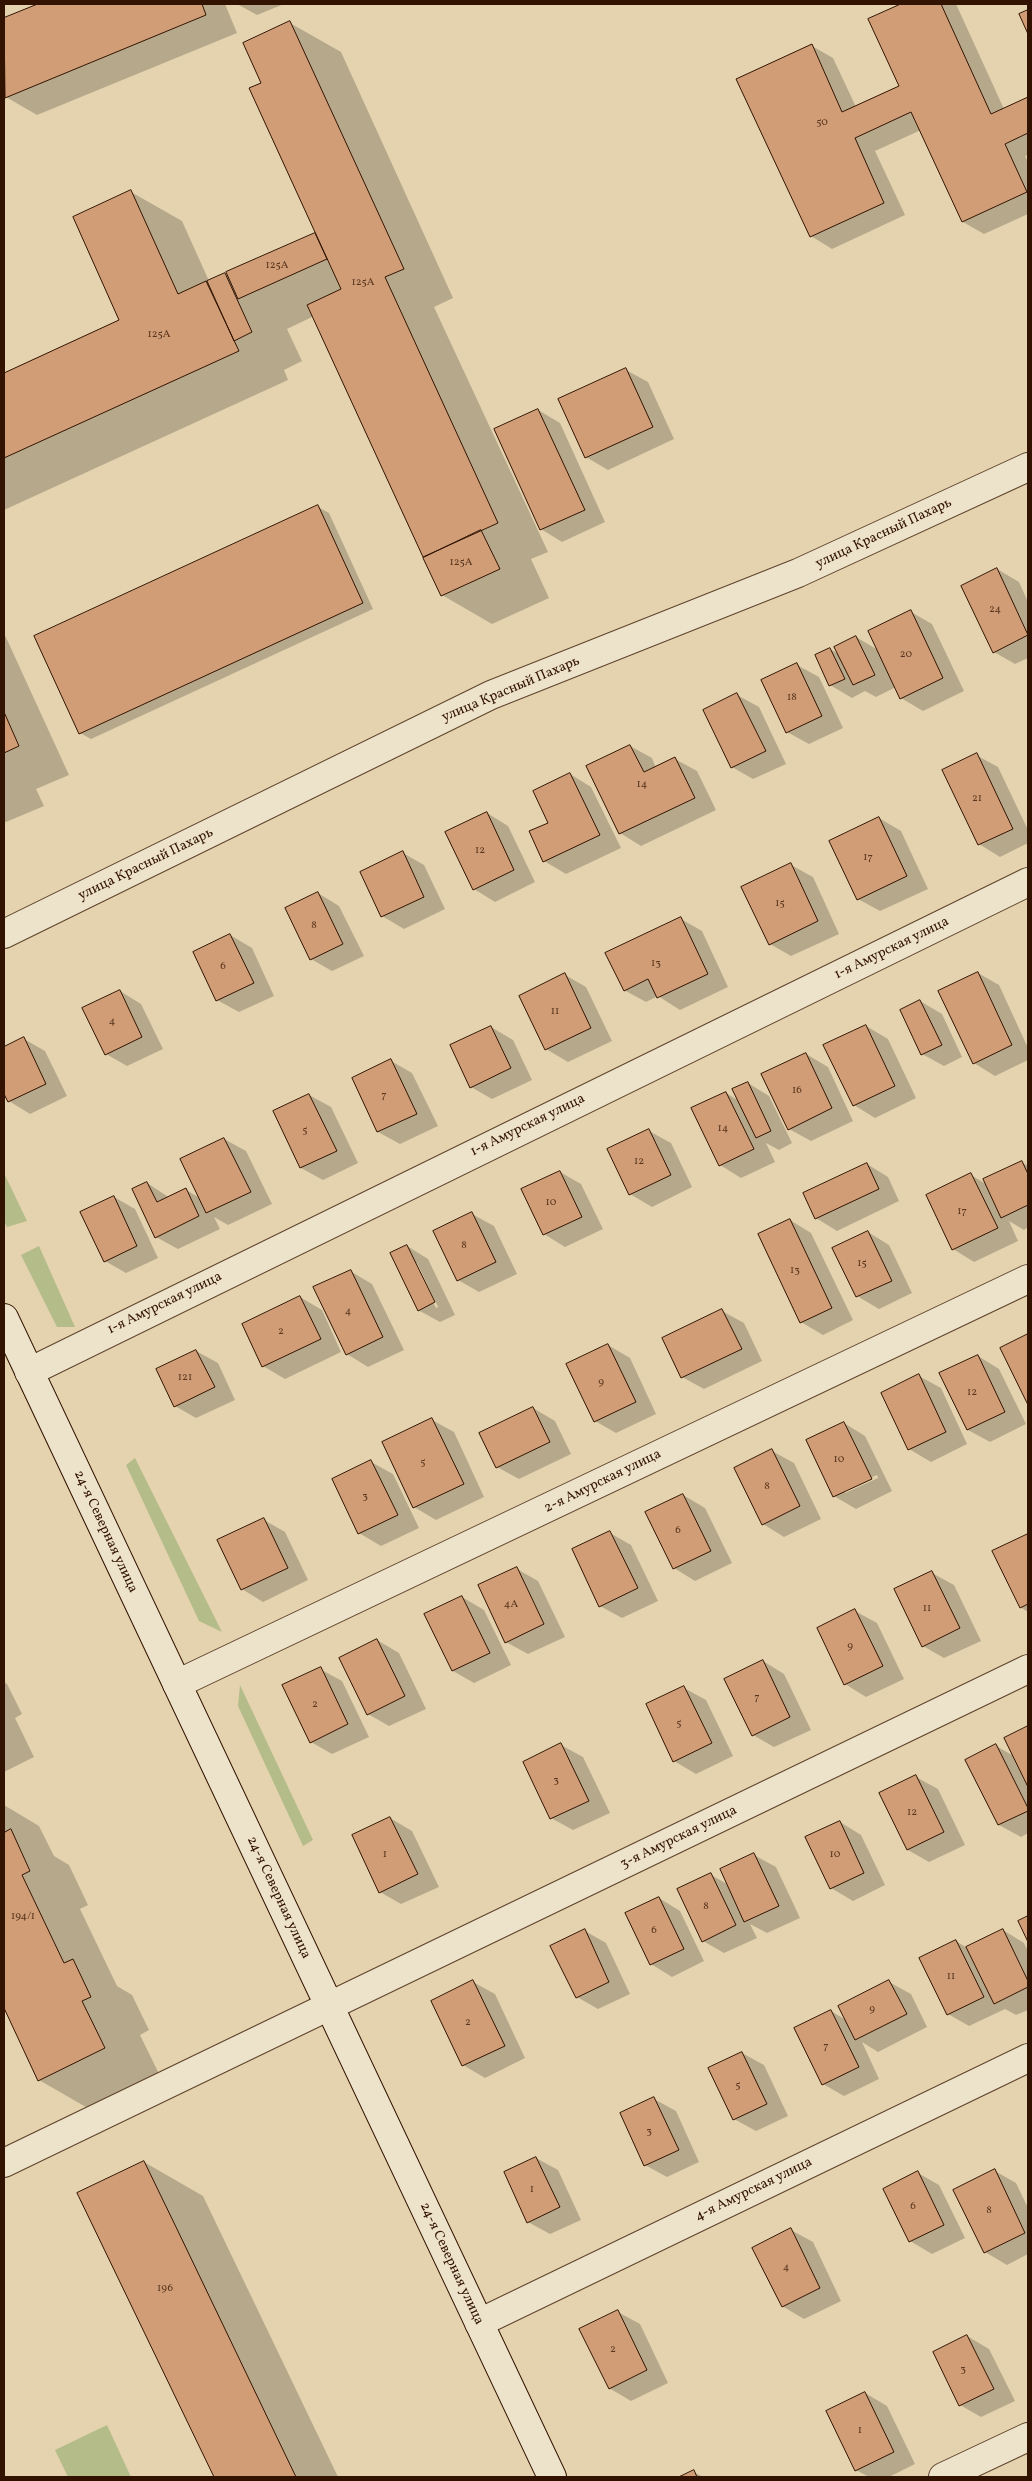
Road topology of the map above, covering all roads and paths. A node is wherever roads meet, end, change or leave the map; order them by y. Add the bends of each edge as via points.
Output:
1 (1028, 467) edge
2 (1028, 882) edge
3 (4, 934) edge
4 (1028, 1279) edge
5 (4, 1318) edge
6 (29, 1372) junction
7 (1028, 1669) edge
8 (178, 1684) junction
9 (330, 2007) junction
10 (1028, 2058) edge
11 (4, 2163) edge
12 (479, 2322) junction
13 (1028, 2437) edge
14 (552, 2477) edge
15 (943, 2477) edge

1 - 3 street, улица Красный Пахарь via 798,573 491,696
2 - 6 street, 1-я Амурская улица
4 - 8 street, 2-я Амурская улица
5 - 6 street, 24-я Северная улица
6 - 8 street, 24-я Северная улица
7 - 9 street, 3-я Амурская улица
8 - 9 street, 24-я Северная улица
9 - 11 street, 3-я Амурская улица
9 - 12 street, 24-я Северная улица
10 - 12 street, 4-я Амурская улица
12 - 14 street, 24-я Северная улица
13 - 15 street

